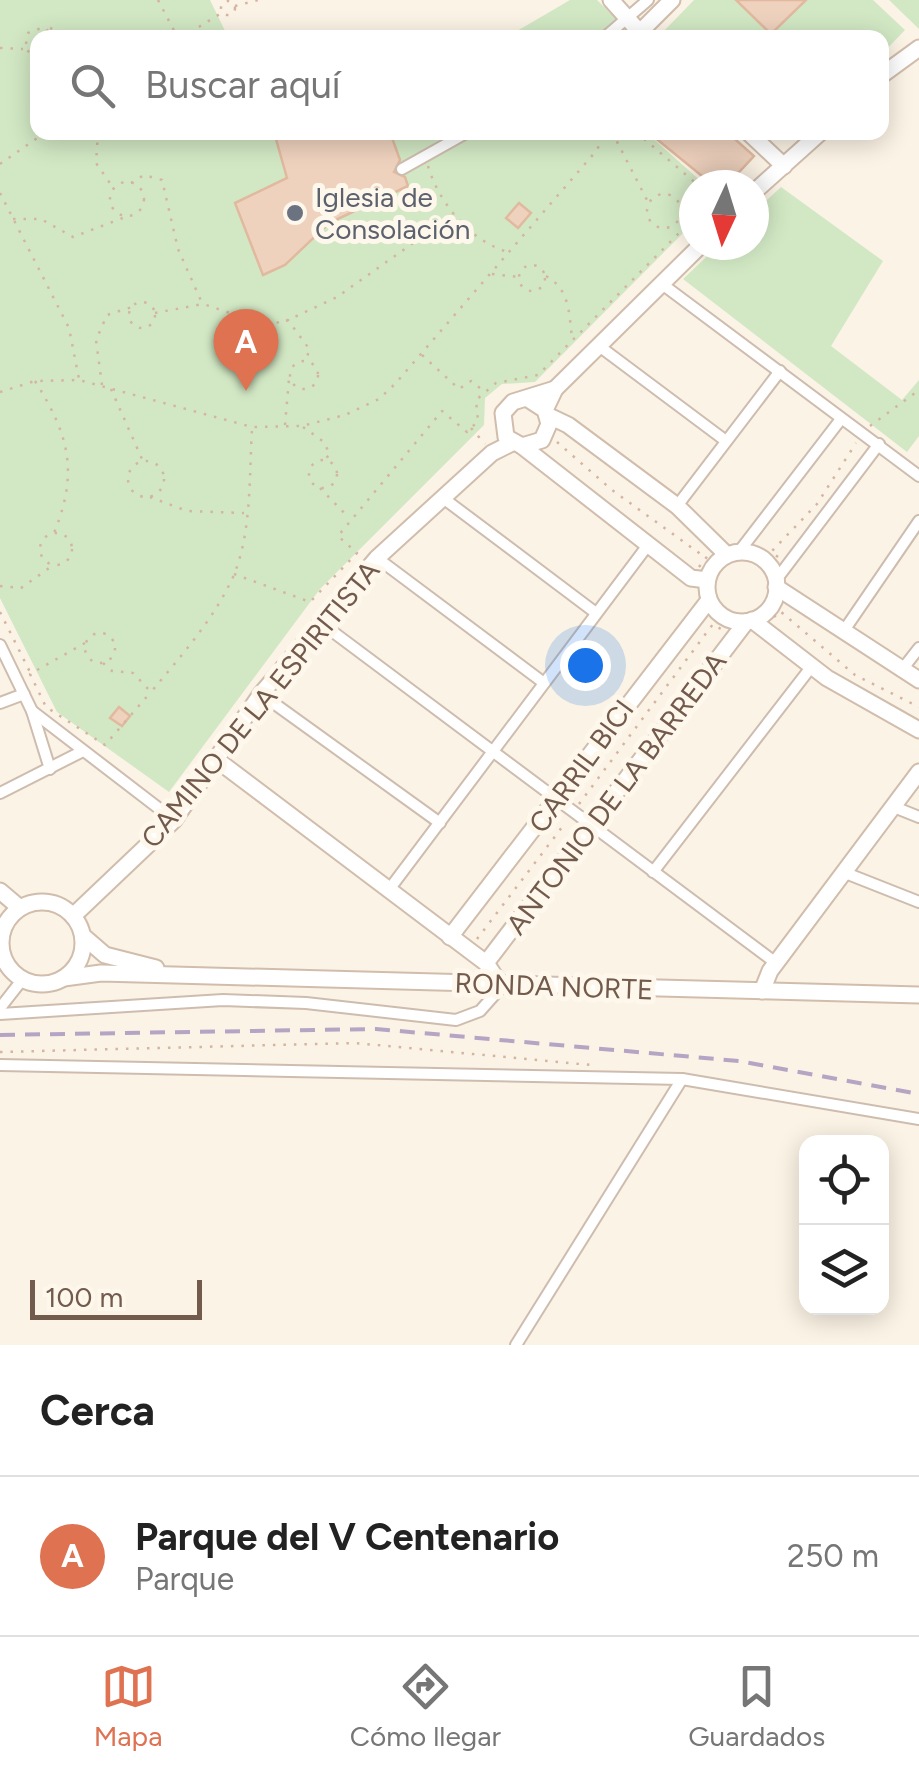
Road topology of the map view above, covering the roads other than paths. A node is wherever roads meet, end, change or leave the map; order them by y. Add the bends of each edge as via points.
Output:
1 (611, 0) edge
2 (672, 0) edge
3 (644, 4) edge
4 (638, 30) edge
5 (919, 48) edge
6 (889, 71) edge
7 (454, 140) edge
8 (756, 140) edge
9 (812, 140) edge
10 (784, 166) junction
11 (402, 169) dead end
12 (769, 179) edge
13 (686, 260) edge
14 (662, 284) junction
15 (599, 346) junction
16 (780, 371) junction
17 (554, 389) junction
18 (528, 399) junction
19 (546, 413) junction
20 (842, 419) junction
21 (513, 441) junction
22 (726, 442) junction
23 (878, 444) junction
24 (917, 469) edge
25 (443, 498) junction
26 (678, 506) junction
27 (919, 522) edge
28 (648, 545) junction
29 (722, 553) junction
30 (377, 558) junction
31 (699, 579) junction
32 (776, 583) junction
33 (709, 600) junction
34 (596, 613) junction
35 (320, 622) junction
36 (754, 623) junction
37 (842, 632) junction
38 (0, 645) edge
39 (919, 648) edge
40 (812, 666) junction
41 (901, 671) junction
42 (919, 680) edge
43 (544, 682) junction
44 (24, 694) junction
45 (261, 694) junction
46 (0, 703) edge
47 (32, 710) junction
48 (919, 730) edge
49 (493, 750) junction
50 (83, 751) junction
51 (217, 760) junction
52 (50, 769) junction
53 (919, 772) edge
54 (0, 793) edge
55 (557, 797) junction
56 (894, 807) junction
57 (919, 817) edge
58 (174, 820) junction
59 (440, 823) junction
60 (592, 824) junction
61 (653, 872) junction
62 (843, 872) junction
63 (388, 890) junction
64 (0, 891) edge
65 (919, 902) edge
66 (20, 908) junction
67 (73, 916) junction
68 (1, 930) edge
69 (83, 936) junction
70 (450, 937) junction
71 (486, 963) junction
72 (776, 963) junction
73 (11, 973) edge
74 (189, 976) junction
75 (64, 978) junction
76 (502, 984) junction
77 (762, 991) junction
78 (919, 996) edge
79 (0, 1011) edge
80 (0, 1065) edge
81 (682, 1079) junction
82 (919, 1119) edge
83 (516, 1345) edge

1 - 4 street
2 - 4 street
3 - 4 street
5 - 6 street
7 - 11 street
8 - 10 street
9 - 10 street
10 - 12 street
13 - 14 street
14 - 15 street
14 - 16 street
15 - 17 street
15 - 22 street
16 - 20 street
16 - 22 street
17 - 18 street
17 - 19 street
18 - 19 street
18 - 21 street via 506,408 501,421
19 - 21 street via 546,433 538,443
19 - 26 street
20 - 23 street
20 - 29 street via 751,536
21 - 25 street, CAMINO DE LA ESPIRITISTA
21 - 28 street
22 - 26 street
23 - 24 street
23 - 32 street
25 - 30 street, CAMINO DE LA ESPIRITISTA
25 - 34 street
26 - 29 street
27 - 37 street
28 - 31 street
28 - 34 street
29 - 31 street
29 - 32 street via 766,562
30 - 35 street, CAMINO DE LA ESPIRITISTA
30 - 43 street
31 - 33 street
32 - 36 street, ANTONIO DE LA BARREDA via 770,608
32 - 37 street
33 - 36 street via 724,617
33 - 55 street
34 - 43 street
35 - 45 street, CAMINO DE LA ESPIRITISTA
35 - 49 street
36 - 40 street
36 - 60 street, ANTONIO DE LA BARREDA via 733,638
37 - 41 street
38 - 44 street
39 - 41 street
40 - 48 street
40 - 61 street
41 - 42 street
43 - 49 street
44 - 46 street
44 - 47 street
45 - 51 street, CAMINO DE LA ESPIRITISTA
45 - 59 street
47 - 50 street
47 - 52 street
49 - 55 street
49 - 59 street
50 - 52 street
50 - 58 street
51 - 58 street, CAMINO DE LA ESPIRITISTA
51 - 63 street
52 - 54 street
53 - 56 street
55 - 60 street
55 - 70 street
56 - 57 street
56 - 62 street
58 - 67 street, CAMINO DE LA ESPIRITISTA
59 - 63 street
60 - 61 street
60 - 71 street, ANTONIO DE LA BARREDA
61 - 72 street
62 - 65 street
62 - 72 street
63 - 70 street
64 - 66 street
66 - 67 street via 54,904
66 - 68 street
67 - 69 street
68 - 73 street
69 - 74 street, RONDA NORTE via 104,955
69 - 75 street via 80,960
70 - 71 street
71 - 76 street
72 - 77 street
73 - 75 street, RONDA NORTE via 44,985
73 - 79 street
74 - 75 street, RONDA NORTE
74 - 76 street, RONDA NORTE
76 - 77 street, RONDA NORTE
76 - 79 street via 480,1011 456,1020 224,1000
77 - 78 street, RONDA NORTE
80 - 81 street
81 - 82 street
81 - 83 street

